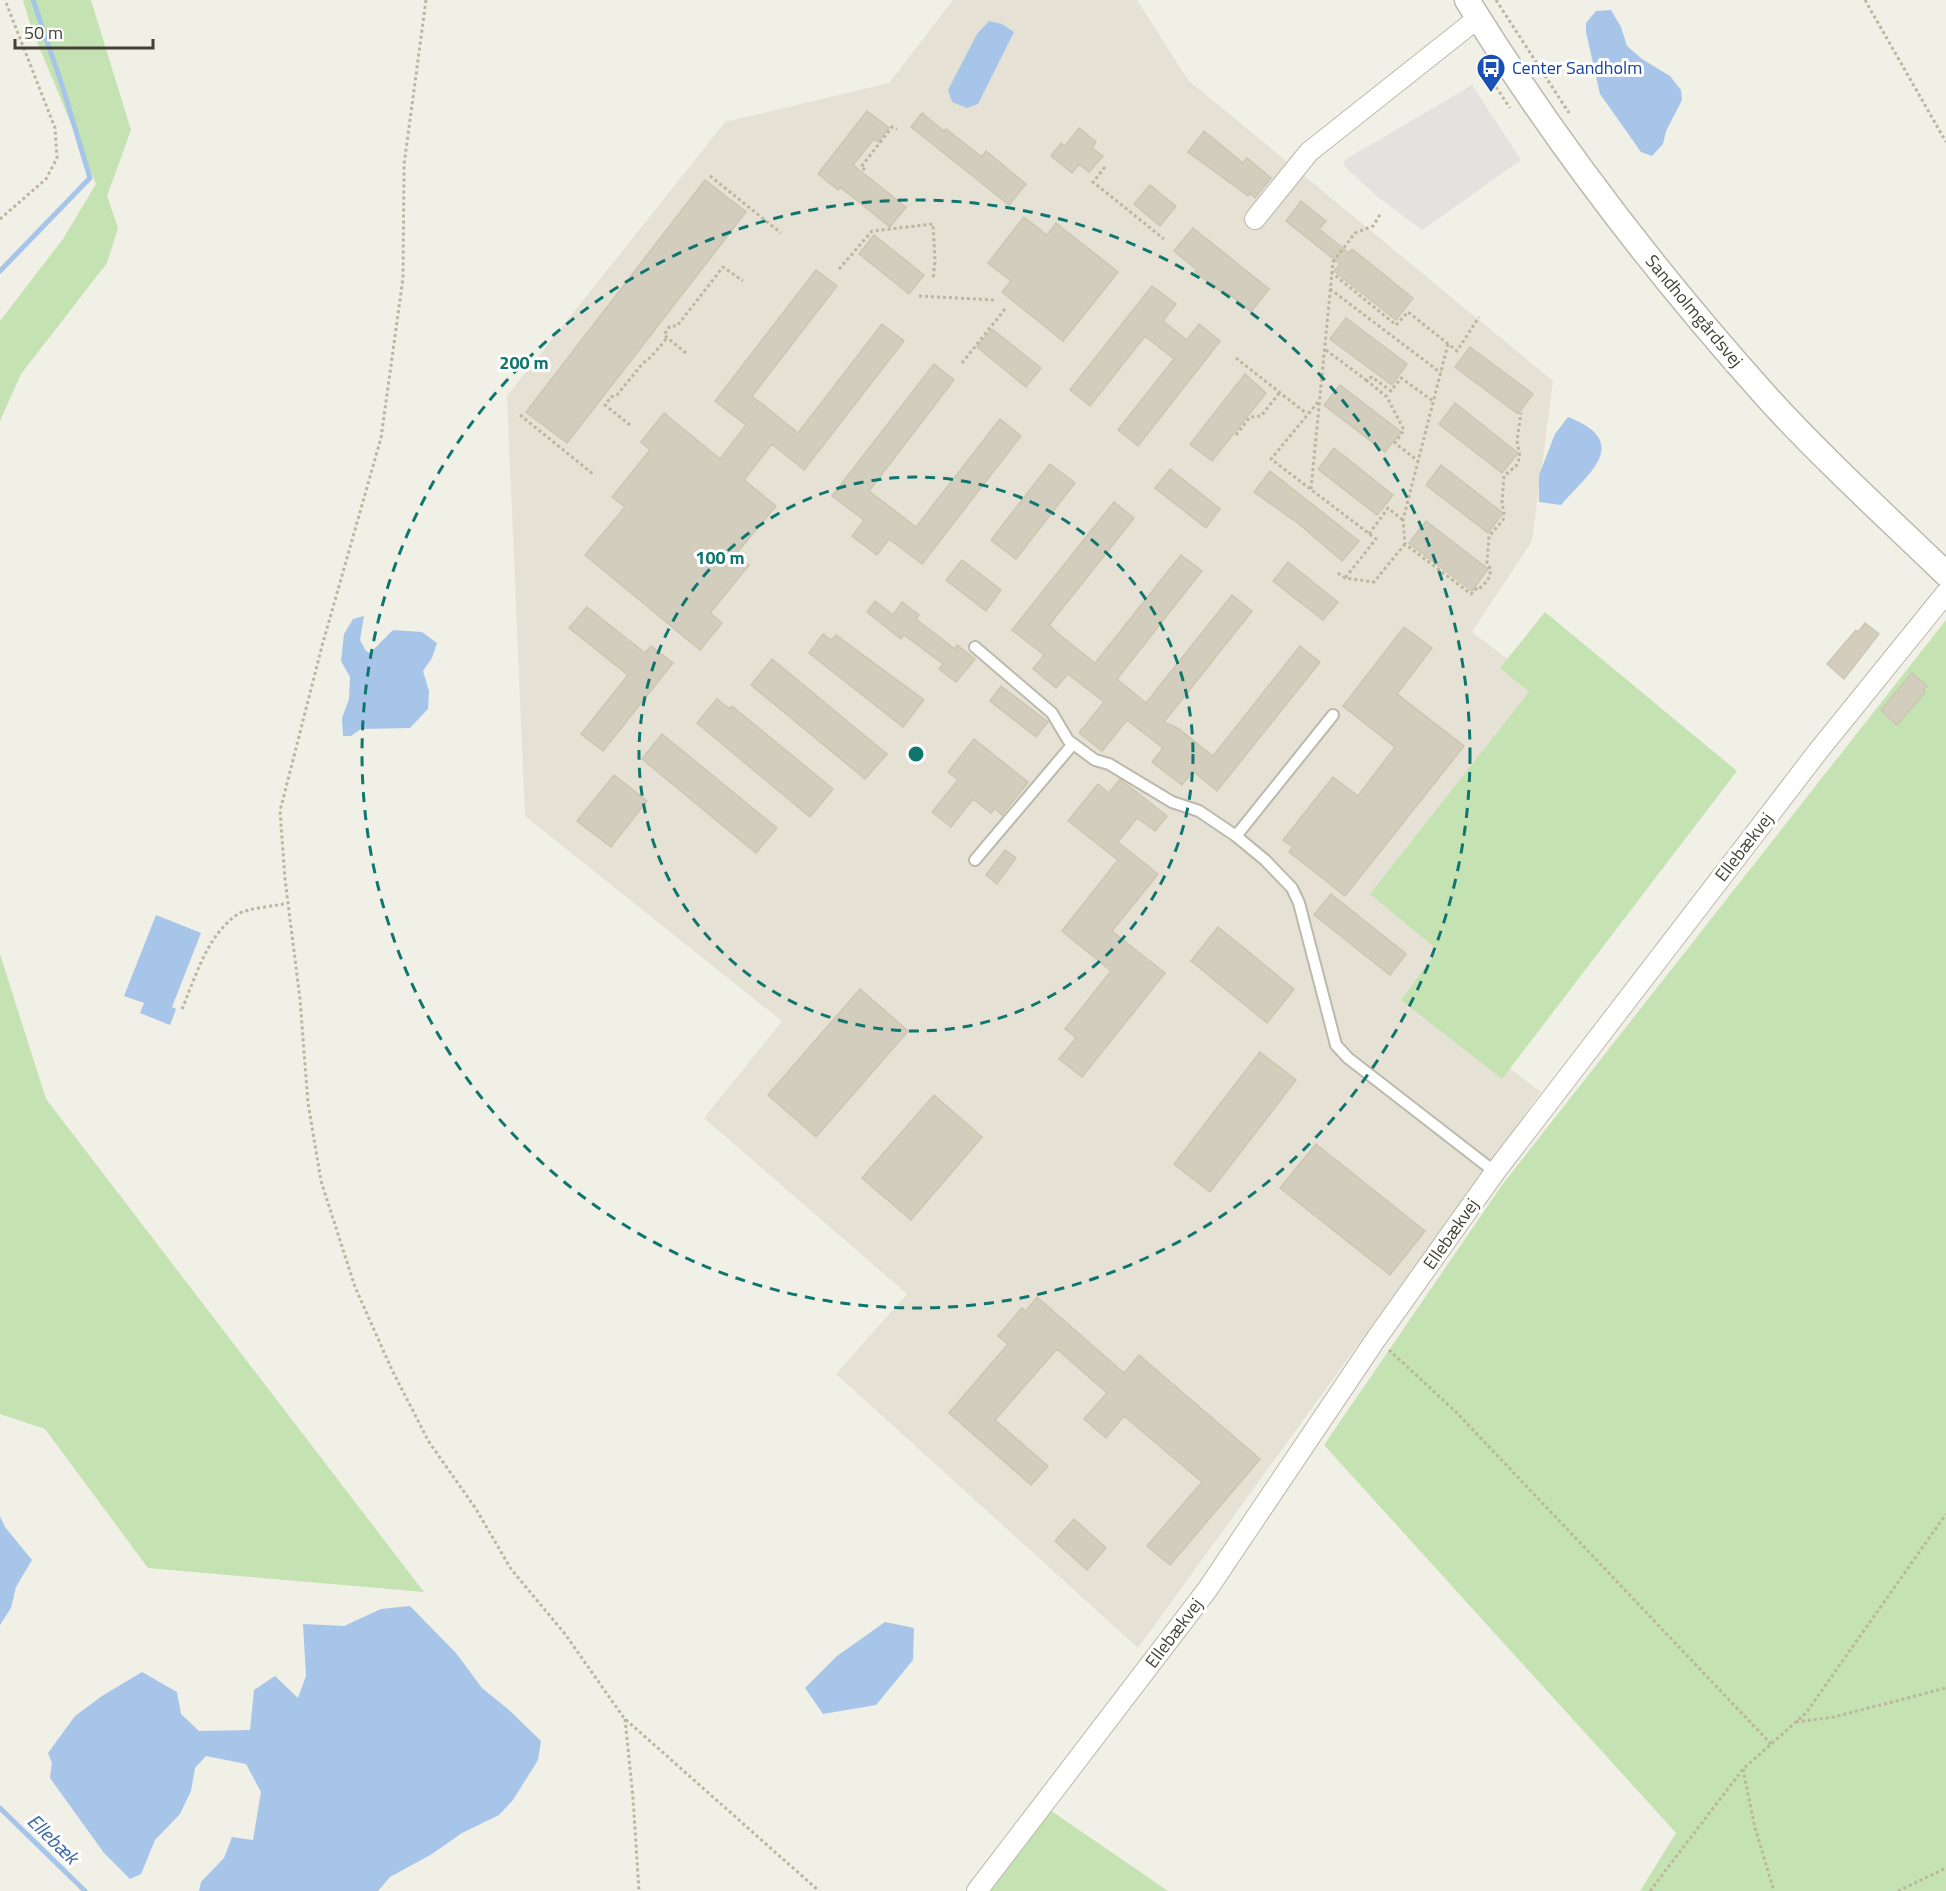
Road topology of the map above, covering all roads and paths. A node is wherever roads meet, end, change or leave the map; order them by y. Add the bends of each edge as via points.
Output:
1 (5, 0) edge
2 (426, 0) edge
3 (1496, 0) edge
4 (1865, 0) edge
5 (1473, 9) edge
6 (1567, 109) dead end
7 (897, 129) dead end
8 (1946, 142) edge
9 (1105, 167) dead end
10 (865, 170) dead end
11 (710, 176) dead end
12 (1381, 213) dead end
13 (0, 219) edge
14 (1256, 219) dead end
15 (781, 233) dead end
16 (1164, 238) dead end
17 (839, 268) dead end
18 (1331, 272) junction
19 (933, 280) dead end
20 (743, 281) dead end
21 (1329, 288) junction
22 (919, 296) dead end
23 (994, 300) dead end
24 (1005, 309) dead end
25 (1479, 317) dead end
26 (667, 338) junction
27 (1448, 344) junction
28 (1326, 350) junction
29 (686, 353) dead end
30 (1236, 357) dead end
31 (962, 363) dead end
32 (1441, 373) junction
33 (1366, 380) junction
34 (1280, 392) junction
35 (1319, 400) junction
36 (1433, 401) junction
37 (1521, 413) dead end
38 (1307, 414) junction
39 (520, 415) dead end
40 (630, 425) dead end
41 (1236, 435) dead end
42 (1418, 461) junction
43 (593, 474) dead end
44 (1311, 489) junction
45 (1403, 520) junction
46 (1369, 534) junction
47 (1405, 544) junction
48 (1338, 573) dead end
49 (1946, 574) edge
50 (1345, 578) junction
51 (1946, 593) edge
52 (975, 647) dead end
53 (1334, 715) dead end
54 (1073, 744) junction
55 (1236, 836) junction
56 (975, 860) dead end
57 (288, 903) junction
58 (182, 1009) dead end
59 (1495, 1172) junction
60 (1376, 1339) junction
61 (1946, 1514) edge
62 (1946, 1688) edge
63 (624, 1718) junction
64 (1796, 1722) junction
65 (1770, 1744) junction
66 (1743, 1768) junction
67 (1946, 1868) edge
68 (815, 1888) junction
69 (639, 1891) edge
70 (810, 1891) edge
71 (819, 1891) edge
72 (977, 1891) edge
73 (1650, 1891) edge
74 (1774, 1891) edge
75 (1898, 1891) edge

1 - 13 path via 55,128 57,158 46,179
2 - 57 path via 404,165 403,278 381,438 280,811
3 - 6 path
4 - 8 path
5 - 14 street, Sandholmgårdsvej via 1309,152
5 - 49 street, Sandholmgårdsvej via 1577,165 1668,282 1767,396
7 - 10 path via 892,127 867,159 861,167
9 - 16 path via 1093,182
11 - 15 path
12 - 18 path via 1373,226 1355,233 1333,262
17 - 19 path via 872,231 933,224
18 - 21 path
18 - 27 path via 1396,325 1408,312
20 - 26 path via 723,267 677,326 670,326 664,335
21 - 28 path
21 - 32 path
22 - 23 path
24 - 31 path
25 - 27 path via 1457,351
26 - 29 path
26 - 40 path via 605,405
27 - 32 path
28 - 33 path
28 - 35 path
30 - 34 path
32 - 36 path
33 - 36 path via 1372,377 1391,392 1401,378
33 - 42 path via 1388,397 1404,430 1395,443
34 - 38 path
34 - 41 path via 1261,416 1250,417
35 - 38 path
35 - 44 path
36 - 42 path
37 - 47 path via 1517,441 1520,457 1504,476 1503,520 1489,536 1486,563 1491,570 1484,585 1471,594
38 - 44 path via 1271,459
39 - 43 path
42 - 45 path
44 - 46 path
45 - 46 path via 1388,508
45 - 47 path
46 - 50 path via 1376,539
47 - 50 path via 1374,582
48 - 50 path
51 - 59 street, Ellebækvej via 1819,750
52 - 54 lane via 1052,713
53 - 55 lane
54 - 55 lane via 1172,802 1199,811
54 - 56 lane
55 - 59 lane via 1292,888 1336,1045 1348,1059
57 - 58 path via 240,913 224,927 207,948
57 - 63 path via 308,1103 321,1181 355,1287 429,1442 476,1509 511,1569 565,1635
59 - 60 street, Ellebækvej
60 - 65 path via 1456,1412
60 - 72 street, Ellebækvej via 1207,1590
61 - 64 path
62 - 64 path via 1834,1717
63 - 68 path
63 - 69 path
64 - 65 path
65 - 66 path
66 - 73 path
66 - 74 path via 1755,1828
67 - 75 path
68 - 70 path
68 - 71 path

